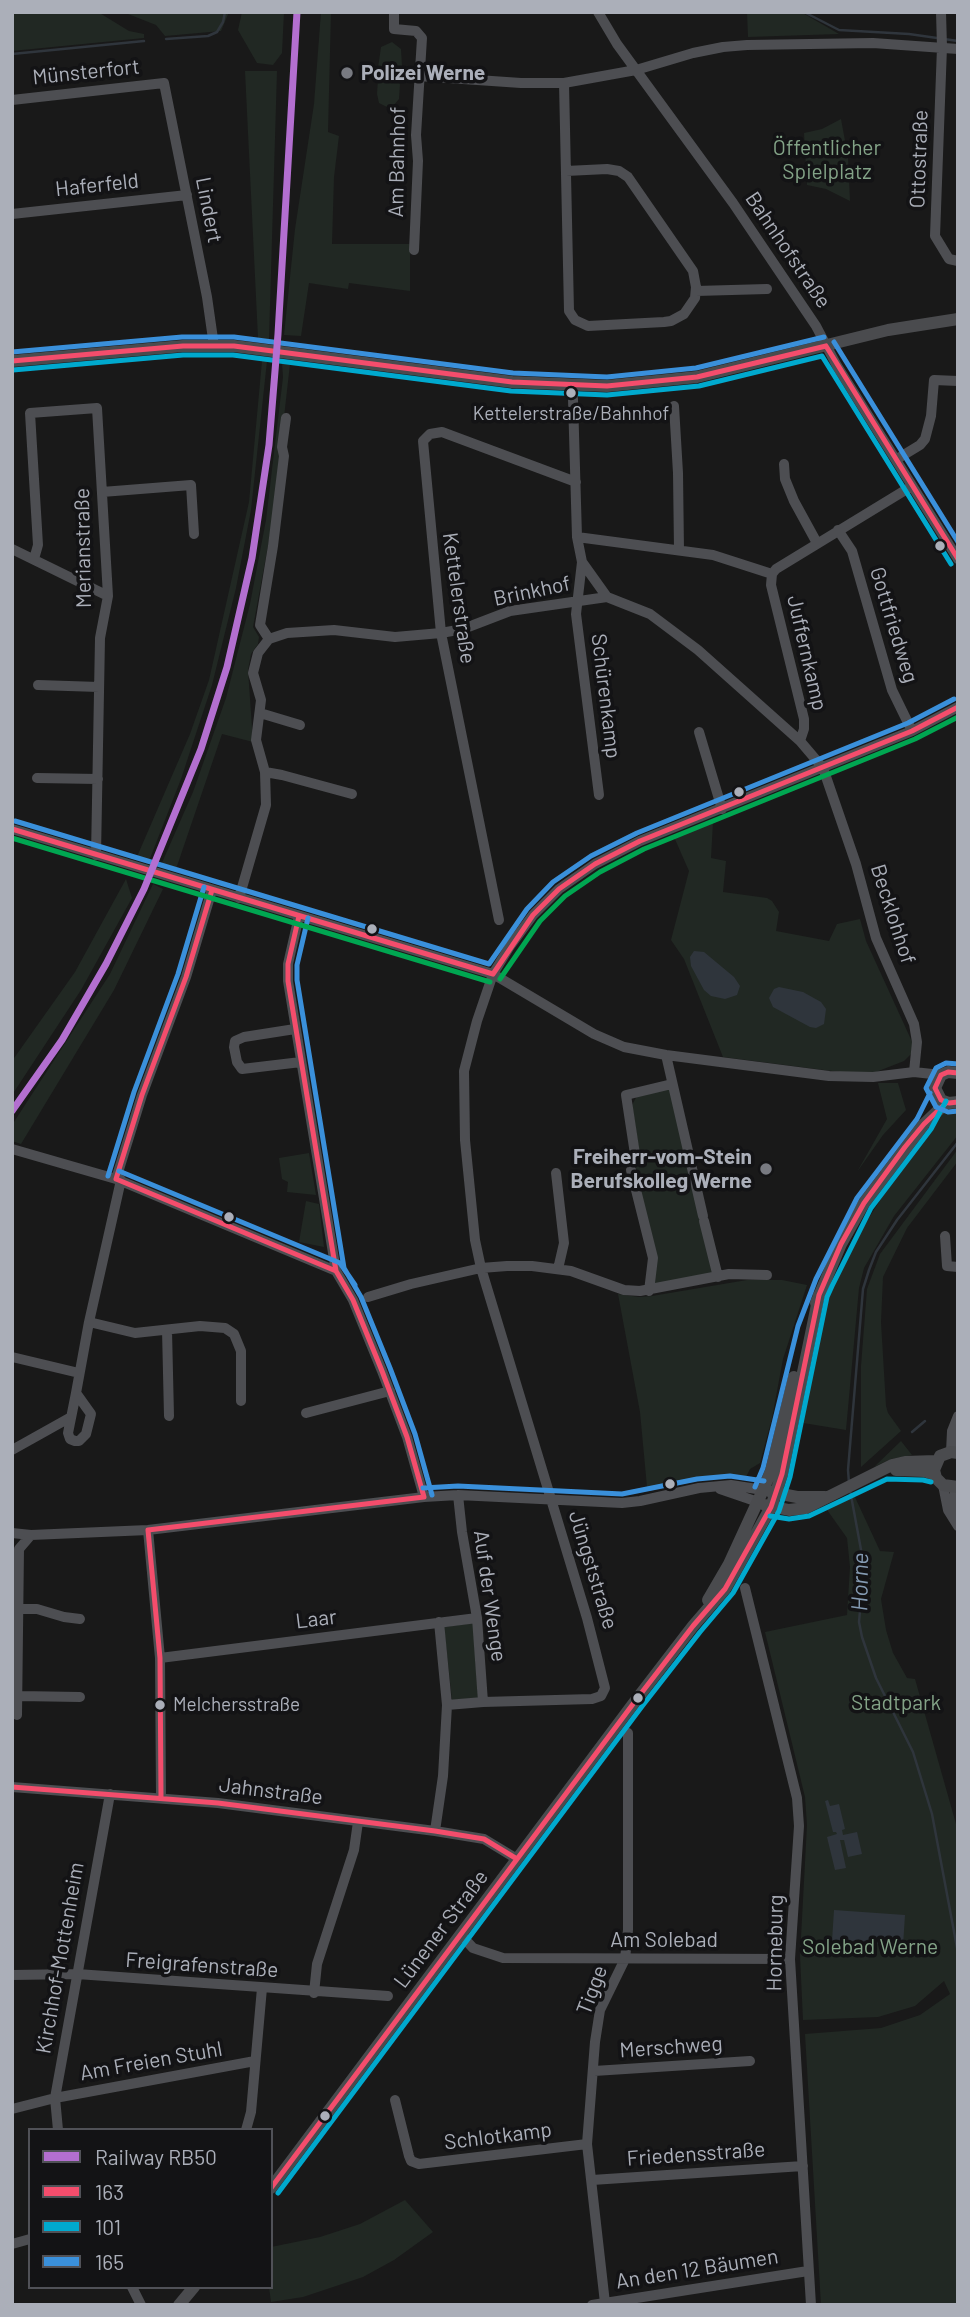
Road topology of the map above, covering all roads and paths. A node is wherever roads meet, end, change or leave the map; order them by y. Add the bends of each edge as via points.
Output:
1 (394, 12) edge
2 (598, 12) edge
3 (941, 12) edge
4 (942, 41) junction
5 (958, 48) edge
6 (636, 71) junction
7 (419, 76) junction
8 (164, 83) joint
9 (564, 83) junction
10 (12, 100) edge
11 (566, 171) junction
12 (187, 195) junction
13 (12, 214) edge
14 (414, 250) dead end
15 (958, 261) edge
16 (767, 289) dead end
17 (696, 290) junction
18 (958, 319) edge
19 (826, 345) junction
20 (214, 346) junction
21 (12, 360) edge
22 (958, 381) edge
23 (573, 399) dead end
24 (674, 406) dead end
25 (286, 418) dead end
26 (897, 459) junction
27 (784, 464) dead end
28 (576, 482) junction
29 (912, 485) junction
30 (102, 492) junction
31 (838, 530) junction
32 (194, 534) dead end
33 (578, 537) junction
34 (817, 543) junction
35 (12, 549) edge
36 (678, 550) junction
37 (34, 559) junction
38 (958, 559) edge
39 (582, 562) junction
40 (772, 574) junction
41 (108, 596) junction
42 (607, 597) junction
43 (577, 601) junction
44 (441, 633) junction
45 (270, 639) junction
46 (38, 685) dead end
47 (99, 687) junction
48 (958, 708) edge
49 (260, 712) junction
50 (300, 725) dead end
51 (912, 731) junction
52 (699, 732) dead end
53 (800, 741) junction
54 (823, 768) junction
55 (265, 772) junction
56 (37, 778) dead end
57 (97, 779) junction
58 (352, 794) dead end
59 (599, 795) dead end
60 (722, 809) junction
61 (12, 829) edge
62 (96, 855) junction
63 (212, 890) junction
64 (239, 898) junction
65 (299, 916) junction
66 (499, 920) dead end
67 (493, 974) junction
68 (295, 1028) junction
69 (666, 1055) junction
70 (300, 1062) junction
71 (917, 1072) junction
72 (958, 1073) edge
73 (672, 1084) junction
74 (944, 1092) edge
75 (13, 1149) edge
76 (635, 1154) dead end
77 (631, 1170) dead end
78 (556, 1173) dead end
79 (118, 1180) junction
80 (945, 1236) dead end
81 (481, 1268) junction
82 (958, 1268) edge
83 (558, 1269) junction
84 (336, 1272) junction
85 (767, 1275) dead end
86 (718, 1277) junction
87 (649, 1291) junction
88 (368, 1297) dead end
89 (89, 1322) junction
90 (167, 1331) junction
91 (12, 1357) edge
92 (79, 1373) junction
93 (390, 1391) junction
94 (76, 1393) junction
95 (241, 1401) dead end
96 (306, 1413) dead end
97 (169, 1416) dead end
98 (958, 1416) edge
99 (71, 1418) junction
100 (12, 1450) edge
101 (954, 1452) edge
102 (935, 1468) junction
103 (952, 1486) edge
104 (833, 1494) junction
105 (458, 1495) junction
106 (766, 1495) junction
107 (424, 1497) junction
108 (552, 1500) junction
109 (771, 1507) junction
110 (956, 1524) edge
111 (148, 1530) junction
112 (12, 1533) edge
113 (31, 1535) junction
114 (745, 1588) dead end
115 (19, 1609) junction
116 (477, 1618) junction
117 (80, 1619) dead end
118 (439, 1622) junction
119 (693, 1626) junction
120 (160, 1658) junction
121 (15, 1667) edge
122 (19, 1696) junction
123 (79, 1697) dead end
124 (483, 1702) junction
125 (447, 1705) junction
126 (18, 1715) dead end
127 (628, 1733) dead end
128 (12, 1787) edge
129 (110, 1794) junction
130 (161, 1797) junction
131 (358, 1822) junction
132 (435, 1831) junction
133 (517, 1859) junction
134 (461, 1935) junction
135 (625, 1959) junction
136 (790, 1959) junction
137 (77, 1974) junction
138 (12, 1975) edge
139 (262, 1989) junction
140 (314, 1993) junction
141 (388, 1996) dead end
142 (255, 2061) junction
143 (750, 2061) dead end
144 (594, 2071) junction
145 (55, 2098) junction
146 (395, 2100) dead end
147 (12, 2109) edge
148 (58, 2128) edge
149 (247, 2128) edge
150 (587, 2144) junction
151 (803, 2166) junction
152 (592, 2180) junction
153 (273, 2186) edge
154 (808, 2271) junction
155 (133, 2289) edge
156 (192, 2289) edge
157 (605, 2303) junction
158 (141, 2305) edge
159 (179, 2305) edge
160 (592, 2305) edge
161 (811, 2305) edge

1 - 7 street, Am Bahnhof via 394,29 421,34
2 - 6 street, Bahnhofstraße
3 - 4 street, Ottostraße
4 - 5 street
4 - 6 street via 747,45 693,53
4 - 15 street, Ottostraße via 935,236 949,259
6 - 9 street
6 - 19 street, Bahnhofstraße via 733,203
7 - 9 street
7 - 14 street, Am Bahnhof
8 - 10 street, Münsterfort
8 - 12 street, Lindert
9 - 11 street
11 - 17 street via 607,169 628,177 693,271
11 - 17 street via 569,311 575,320 588,326 671,321 688,309
12 - 13 street, Haferfeld
12 - 20 street, Lindert
16 - 17 street
18 - 19 main road
19 - 20 main road via 697,377 607,386 523,383
19 - 26 street, Bahnhofstraße
20 - 21 main road
22 - 26 street via 934,380 925,439
23 - 28 street
24 - 36 street
25 - 45 street via 260,625
26 - 29 street, Bahnhofstraße
27 - 34 street via 794,501
28 - 33 street
28 - 44 street, Kettelerstraße via 442,432 425,438
29 - 31 street
29 - 38 street, Bahnhofstraße
30 - 32 street via 191,485
30 - 37 street, Merianstraße via 97,408 30,413 38,545
30 - 41 street, Merianstraße
31 - 34 street
31 - 51 street, Gottfriedweg via 852,551 892,690
33 - 36 street
33 - 39 street
34 - 40 street
35 - 37 street
36 - 40 street via 722,556
37 - 41 street
39 - 42 street
39 - 43 street
40 - 53 street, Juffernkamp via 771,586 804,719
41 - 47 street, Merianstraße via 100,638
42 - 43 street, Brinkhof
42 - 53 street, Brinkhof via 663,623
43 - 44 street, Brinkhof via 510,611
43 - 59 street, Schürenkamp
44 - 45 street, Brinkhof via 395,637 334,630 287,633
44 - 66 street, Kettelerstraße
45 - 49 street via 258,653 253,673
46 - 47 street
47 - 57 street, Merianstraße
48 - 51 street, Jüngststraße
49 - 50 street
49 - 55 street via 256,740
51 - 54 street, Jüngststraße
52 - 60 street
53 - 54 street, Brinkhof
54 - 60 street, Jüngststraße
54 - 71 street, Becklohhof via 877,938 914,1024
55 - 58 street
55 - 64 street via 266,805
56 - 57 street
57 - 62 street, Merianstraße
60 - 67 street, Jüngststraße via 617,852 570,881 533,915
61 - 62 street
62 - 63 street
63 - 64 street
63 - 79 street
64 - 65 street
65 - 67 street
65 - 68 street via 288,964
67 - 69 street via 594,1034
67 - 81 street, Jüngststraße via 464,1071 470,1202
68 - 70 street
68 - 70 street via 244,1037 235,1041 234,1047 242,1069
69 - 71 street via 839,1077
69 - 73 street
70 - 84 street
71 - 74 street
72 - 74 main road via 948,1072
73 - 76 street via 626,1095
73 - 86 street
74 - 106 main road, Lünener Straße via 864,1203 841,1244 806,1328
75 - 79 street
77 - 87 street via 653,1258
78 - 83 street via 564,1243
79 - 84 street
79 - 89 street
80 - 82 street via 947,1266
81 - 83 street
81 - 88 street
81 - 108 street, Jüngststraße
83 - 87 street via 624,1290
84 - 93 street via 354,1300
85 - 86 street
86 - 87 street
89 - 90 street via 135,1333
89 - 92 street
90 - 95 street via 215,1326 234,1334 241,1351
90 - 97 street
91 - 92 street
92 - 94 street
93 - 96 street
93 - 107 street
94 - 99 street
94 - 99 street via 91,1414 86,1434 79,1441 68,1436
98 - 101 street via 952,1431
99 - 100 street
101 - 102 main road via 945,1453
102 - 103 main road
102 - 104 main road via 886,1470
103 - 110 street via 948,1510
104 - 106 main road
104 - 109 main road via 806,1508
105 - 107 street
105 - 108 street
105 - 116 street, Auf der Wenge
106 - 108 street via 731,1485 622,1503
106 - 109 main road
106 - 119 main road, Lünener Straße
107 - 111 street
108 - 124 street, Jüngststraße via 605,1688 601,1696 592,1699
109 - 119 main road, Lünener Straße via 724,1589
111 - 113 street
111 - 120 street
112 - 113 street
113 - 115 street via 19,1549
114 - 136 street, Horneburg via 797,1798
115 - 117 street
115 - 121 street
116 - 118 street, Laar
116 - 124 street, Auf der Wenge
118 - 120 street, Laar
118 - 125 street
119 - 133 main road, Lünener Straße
120 - 130 street
121 - 122 street
122 - 123 street
122 - 126 street
124 - 125 street
125 - 132 street
127 - 135 street, Tigge
128 - 129 street, Jahnstraße
129 - 130 street, Jahnstraße
129 - 137 street, Kirchhof-Mottenheim
130 - 131 street, Jahnstraße
131 - 132 street, Jahnstraße
131 - 140 street via 346,1878 317,1964
132 - 133 street, Jahnstraße via 484,1839
133 - 134 main road, Lünener Straße
134 - 135 street, Am Solebad via 473,1948 503,1958
134 - 153 main road, Lünener Straße
135 - 136 street, Am Solebad
135 - 144 street, Tigge via 600,2010
136 - 151 street, Horneburg
137 - 138 street, Freigrafenstraße
137 - 139 street, Freigrafenstraße
137 - 145 street, Kirchhof-Mottenheim
139 - 140 street, Freigrafenstraße
139 - 142 street
140 - 141 street, Freigrafenstraße
142 - 145 street, Am Freien Stuhl
142 - 149 street
143 - 144 street, Merschweg
144 - 150 street, Tigge
145 - 147 street, Am Freien Stuhl
145 - 148 street, Kirchhof-Mottenheim
146 - 150 street, Schlotkamp via 414,2163
150 - 152 street, Tigge
151 - 152 street, Friedensstraße
151 - 154 street, Horneburg
152 - 157 street, Tigge
154 - 157 street, An den 12 Bäumen
154 - 161 street, Horneburg
155 - 158 street
156 - 159 main road
157 - 160 street, An den 12 Bäumen

